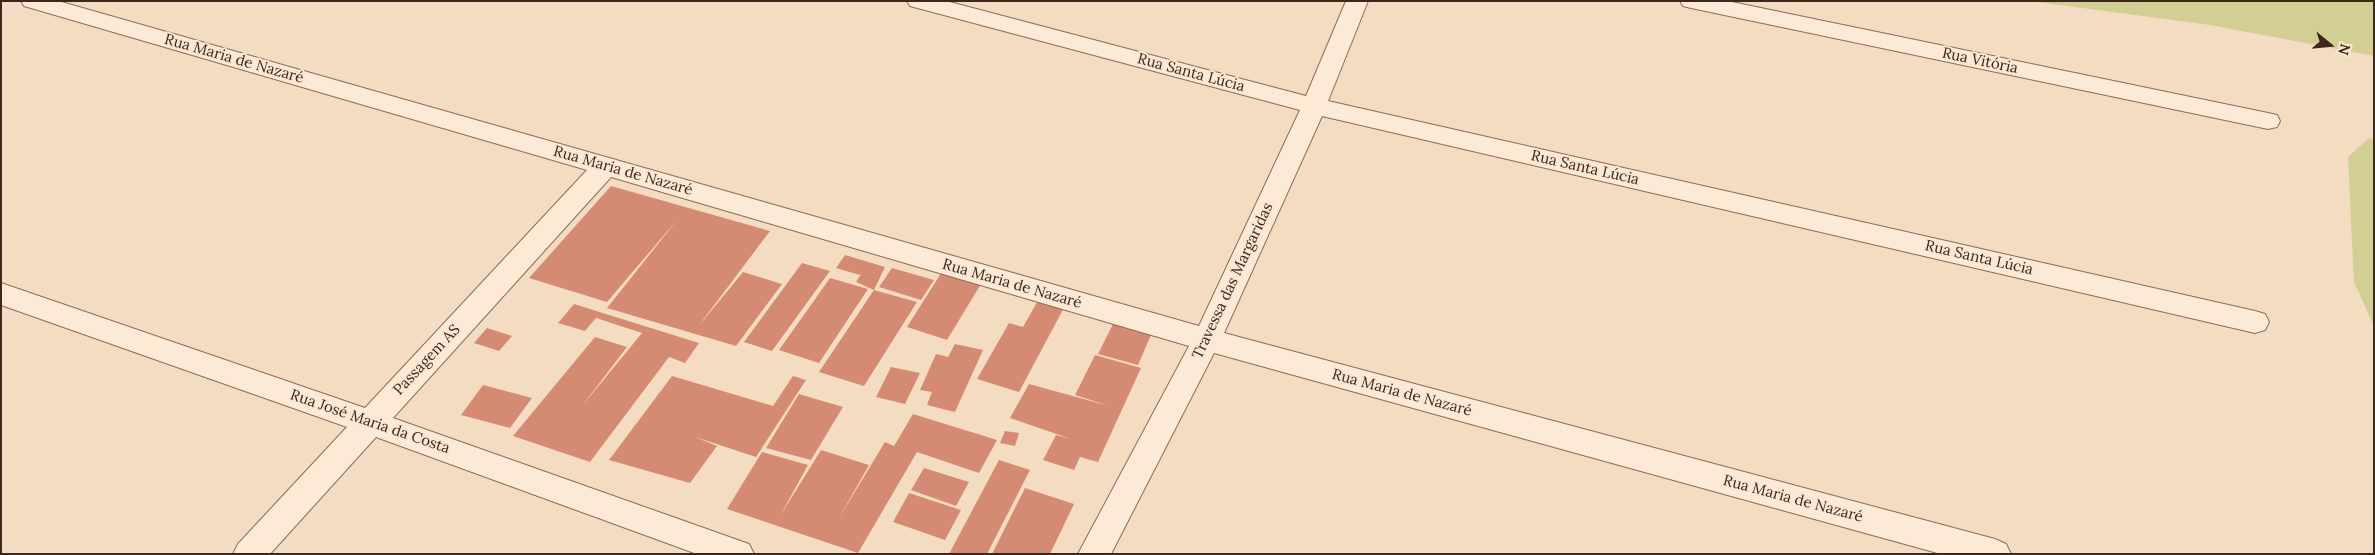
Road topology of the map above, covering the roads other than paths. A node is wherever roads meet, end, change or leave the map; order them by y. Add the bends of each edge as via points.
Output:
1 (32, 1) edge
2 (918, 1) edge
3 (1357, 1) edge
4 (1691, 1) edge
5 (1314, 106) junction
6 (2268, 121) dead end
7 (606, 166) junction
8 (1, 294) edge
9 (2255, 322) dead end
10 (1208, 340) junction
11 (370, 422) junction
12 (249, 554) edge
13 (738, 554) edge
14 (1094, 554) edge
15 (1995, 554) edge

1 - 7 street, Rua Maria de Nazaré
2 - 5 street, Rua Santa Lúcia
3 - 5 street, Travessa das Margaridas
4 - 6 street, Rua Vitória
5 - 9 street, Rua Santa Lúcia
5 - 10 street, Travessa das Margaridas
7 - 10 street, Rua Maria de Nazaré
7 - 11 street, Passagem AS
8 - 11 street, Rua José Maria da Costa
10 - 14 street, Travessa das Margaridas
10 - 15 street, Rua Maria de Nazaré
11 - 12 street, Passagem AS
11 - 13 street, Rua José Maria da Costa

